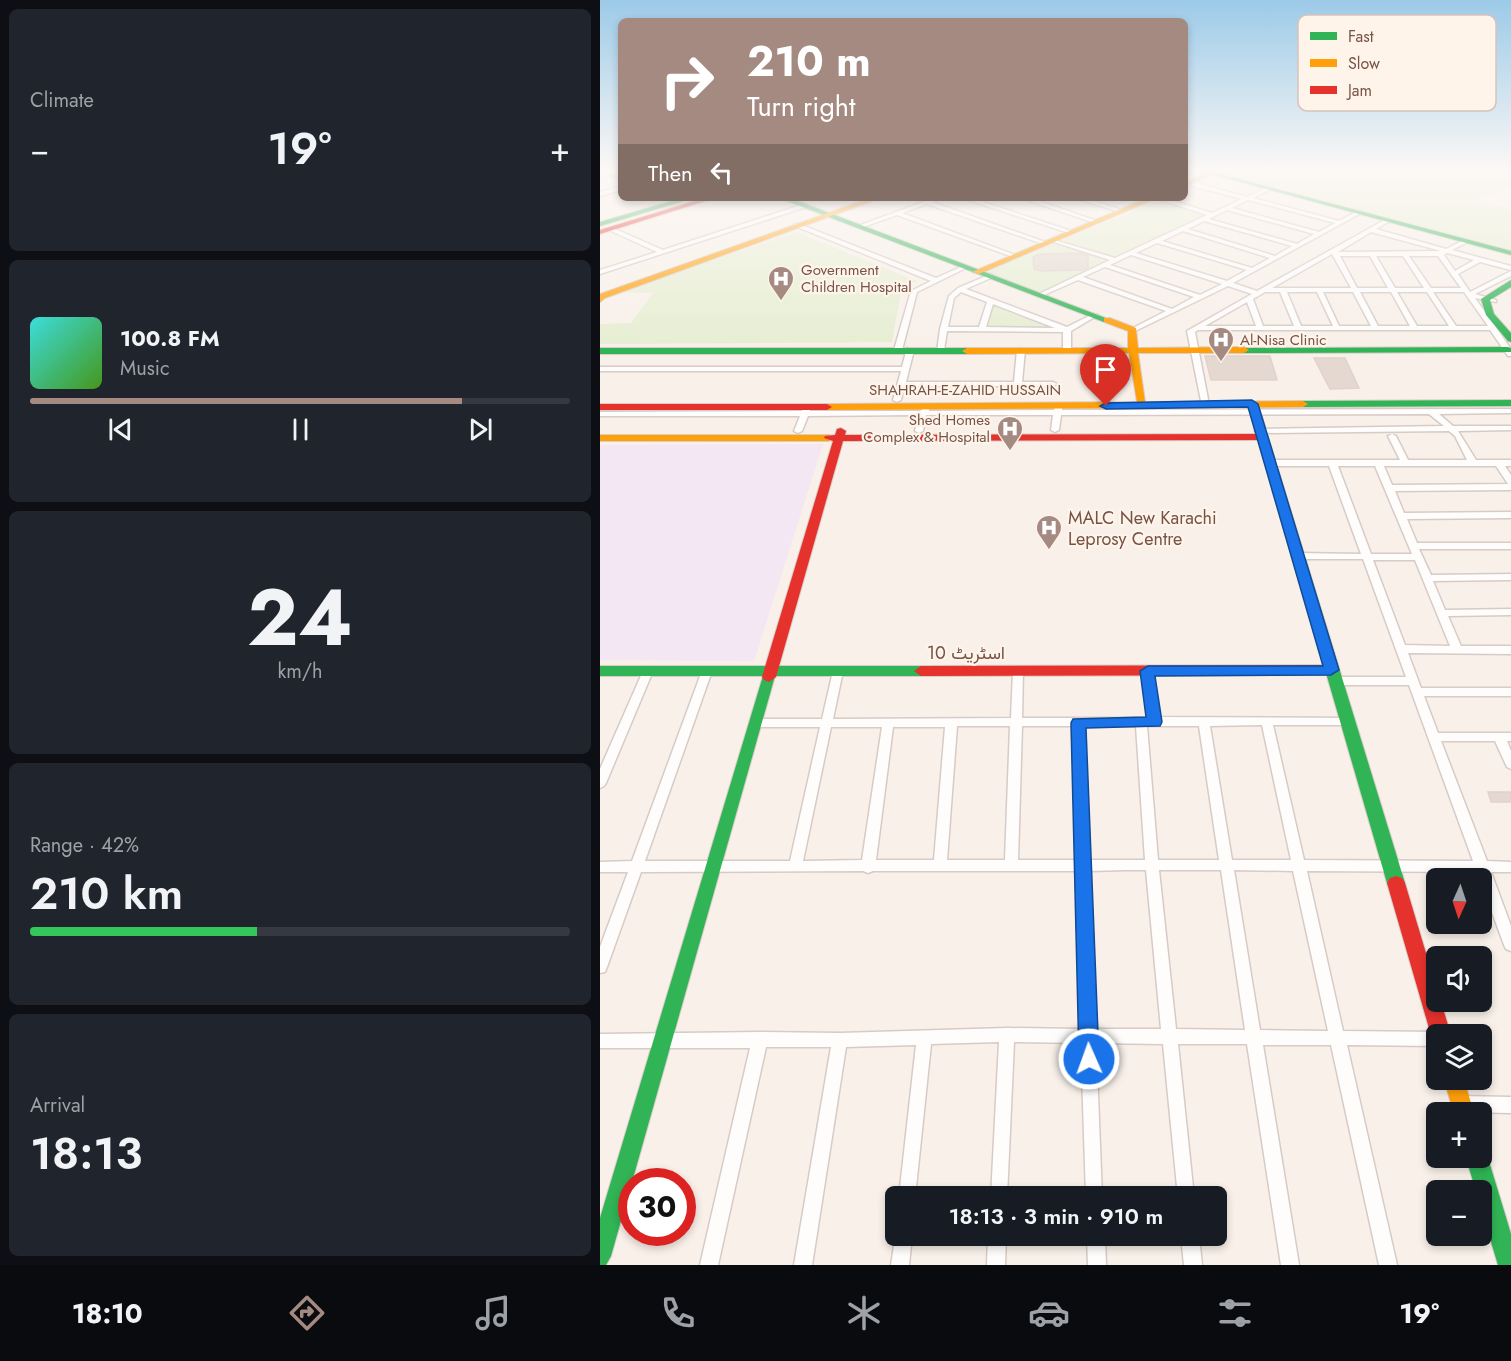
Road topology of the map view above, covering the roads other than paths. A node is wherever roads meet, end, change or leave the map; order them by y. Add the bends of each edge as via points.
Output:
1 (607, 229) edge
2 (733, 229) edge
3 (786, 229) edge
4 (807, 229) edge
5 (869, 229) edge
6 (942, 229) edge
7 (1009, 229) edge
8 (1062, 229) edge
9 (1079, 229) edge
10 (1183, 229) joint
11 (1239, 229) edge
12 (1302, 229) edge
13 (1329, 229) edge
14 (1422, 229) edge
15 (1428, 229) edge
16 (1371, 230) joint
17 (1071, 232) junction
18 (1320, 234) junction
19 (1157, 240) junction
20 (1466, 241) junction
21 (1049, 242) junction
22 (1299, 246) junction
23 (1449, 250) junction
24 (1511, 251) edge
25 (663, 252) junction
26 (1335, 252) junction
27 (1131, 253) junction
28 (1372, 254) junction
29 (1405, 254) junction
30 (1440, 254) junction
31 (1015, 255) junction
32 (1276, 258) junction
33 (1480, 259) junction
34 (1115, 260) junction
35 (1104, 265) junction
36 (1511, 268) edge
37 (971, 269) junction
38 (1254, 270) junction
39 (600, 272) edge
40 (1511, 273) edge
41 (1454, 274) junction
42 (991, 276) junction
43 (1077, 278) junction
44 (935, 280) junction
45 (1511, 283) edge
46 (1227, 284) junction
47 (1511, 288) edge
48 (960, 289) junction
49 (1283, 290) junction
50 (1319, 290) junction
51 (1355, 290) junction
52 (1393, 290) junction
53 (1428, 290) junction
54 (1260, 292) junction
55 (1467, 293) junction
56 (1042, 294) junction
57 (601, 296) edge
58 (1200, 297) junction
59 (1249, 298) junction
60 (1490, 300) junction
61 (991, 301) junction
62 (1172, 311) junction
63 (1095, 315) junction
64 (1511, 324) edge
65 (944, 328) junction
66 (982, 328) junction
67 (1197, 328) junction
68 (1260, 328) junction
69 (1298, 328) junction
70 (1337, 328) junction
71 (1376, 328) junction
72 (1415, 328) junction
73 (1454, 328) junction
74 (1492, 328) junction
75 (1066, 330) junction
76 (1133, 330) junction
77 (1510, 348) edge
78 (1021, 350) junction
79 (1067, 350) junction
80 (1133, 350) junction
81 (1194, 350) junction
82 (600, 351) edge
83 (904, 351) junction
84 (940, 351) junction
85 (600, 369) edge
86 (906, 369) junction
87 (903, 384) junction
88 (1018, 384) junction
89 (1053, 384) dead end
90 (1196, 399) junction
91 (1292, 399) junction
92 (600, 400) edge
93 (1141, 400) junction
94 (1511, 401) edge
95 (905, 402) junction
96 (1225, 404) junction
97 (1277, 404) junction
98 (600, 407) edge
99 (1254, 408) junction
100 (1428, 408) junction
101 (1057, 409) junction
102 (806, 410) junction
103 (925, 410) junction
104 (1511, 411) edge
105 (600, 414) edge
106 (1511, 428) edge
107 (1055, 430) junction
108 (798, 431) junction
109 (919, 431) junction
110 (600, 432) edge
111 (1454, 432) junction
112 (840, 434) junction
113 (1261, 434) junction
114 (1511, 435) edge
115 (1392, 436) junction
116 (600, 438) edge
117 (1332, 462) junction
118 (1378, 462) junction
119 (1405, 462) junction
120 (1270, 463) junction
121 (1473, 463) junction
122 (1499, 463) junction
123 (1511, 463) edge
124 (1511, 482) edge
125 (1511, 487) edge
126 (1388, 488) junction
127 (1511, 515) edge
128 (1400, 516) junction
129 (1413, 546) junction
130 (1511, 546) edge
131 (1298, 556) junction
132 (1368, 557) junction
133 (1418, 557) junction
134 (1511, 577) edge
135 (1426, 578) junction
136 (1511, 612) edge
137 (1441, 613) junction
138 (1402, 649) junction
139 (1456, 649) junction
140 (1511, 650) edge
141 (600, 671) edge
142 (648, 671) junction
143 (707, 671) junction
144 (771, 671) junction
145 (838, 671) junction
146 (1018, 671) junction
147 (1148, 671) junction
148 (1333, 676) junction
149 (1416, 686) junction
150 (1511, 692) edge
151 (1148, 722) junction
152 (1348, 722) junction
153 (756, 723) junction
154 (888, 723) junction
155 (1016, 723) junction
156 (1078, 723) junction
157 (1204, 723) junction
158 (1267, 723) junction
159 (825, 724) junction
160 (951, 724) junction
161 (1435, 737) junction
162 (1505, 737) edge
163 (1511, 764) edge
164 (600, 783) edge
165 (1152, 864) junction
166 (1391, 864) junction
167 (1083, 865) junction
168 (1226, 865) junction
169 (1299, 865) junction
170 (714, 866) junction
171 (795, 866) junction
172 (940, 866) junction
173 (1011, 866) junction
174 (600, 867) edge
175 (636, 867) junction
176 (1482, 867) junction
177 (1511, 867) edge
178 (868, 868) junction
179 (1511, 945) edge
180 (600, 967) edge
181 (1437, 1024) edge
182 (1007, 1035) junction
183 (1088, 1036) junction
184 (1171, 1038) junction
185 (760, 1039) junction
186 (924, 1039) junction
187 (1253, 1039) junction
188 (1337, 1039) junction
189 (1426, 1039) edge
190 (663, 1040) junction
191 (840, 1040) junction
192 (600, 1041) edge
193 (1511, 1105) edge
194 (1492, 1106) edge
195 (1480, 1168) edge
196 (908, 1186) edge
197 (1000, 1186) edge
198 (1094, 1186) edge
199 (1185, 1186) edge
200 (902, 1246) edge
201 (997, 1246) edge
202 (1096, 1246) edge
203 (1191, 1246) edge
204 (600, 1256) edge
205 (709, 1265) edge
206 (803, 1265) edge
207 (900, 1265) edge
208 (996, 1265) edge
209 (1097, 1265) edge
210 (1193, 1265) edge
211 (1290, 1265) edge
212 (1389, 1265) edge
213 (1509, 1265) edge

1 - 25 street
2 - 25 street
3 - 57 street
4 - 44 street
5 - 37 street
6 - 31 street
7 - 21 street
8 - 17 street
9 - 17 street
10 - 19 street
10 - 32 street
11 - 22 street
12 - 18 street
13 - 18 street
14 - 20 street
15 - 24 street
16 - 23 street
16 - 26 street
17 - 21 street
18 - 22 street
19 - 27 street
19 - 38 street
20 - 23 street
20 - 24 street
21 - 31 street
21 - 34 street
22 - 32 street
23 - 30 street
23 - 33 street
25 - 39 street
26 - 28 street
26 - 51 street
26 - 54 street
27 - 34 street
27 - 46 street
28 - 29 street
28 - 52 street
29 - 30 street
29 - 53 street
30 - 41 street
31 - 37 street
32 - 38 street
33 - 36 street
33 - 41 street
34 - 35 street
35 - 43 street
35 - 58 street
37 - 42 street
37 - 44 street
38 - 46 street
40 - 55 street
41 - 55 street
42 - 48 street
42 - 56 street
43 - 56 street
43 - 62 street
44 - 83 street via 914,291
45 - 60 street
46 - 54 street
46 - 58 street
47 - 60 street
48 - 61 street
48 - 65 street via 948,303
49 - 50 street
49 - 54 street
49 - 69 street
50 - 51 street
50 - 70 street
51 - 52 street
51 - 71 street
52 - 53 street
52 - 72 street
53 - 55 street
53 - 73 street
54 - 59 street
55 - 60 street
55 - 74 street
56 - 63 street
58 - 62 street
59 - 67 street
59 - 68 street
60 - 64 street
60 - 77 street via 1490,315
61 - 66 street
61 - 75 street
62 - 76 street
63 - 75 street
63 - 76 street
65 - 66 street
65 - 84 street
66 - 75 street
67 - 68 street
67 - 81 street via 1191,331
68 - 69 street
69 - 70 street
70 - 71 street
71 - 72 street
72 - 73 street
73 - 74 street
74 - 77 street
75 - 79 street
76 - 80 street
77 - 81 street
78 - 79 street
78 - 84 street
78 - 88 street
79 - 80 street
80 - 81 street
80 - 93 street
81 - 90 street
82 - 83 street
83 - 84 street
83 - 86 street
85 - 86 street
86 - 87 street
87 - 88 street
87 - 95 street
88 - 89 street
90 - 91 street, SHAHRAH-E-ZAHID HUSSAIN
90 - 93 street, SHAHRAH-E-ZAHID HUSSAIN
90 - 96 street
91 - 94 street, SHAHRAH-E-ZAHID HUSSAIN
91 - 97 street
92 - 95 street, SHAHRAH-E-ZAHID HUSSAIN
93 - 95 street, SHAHRAH-E-ZAHID HUSSAIN
94 - 100 street, SHAHRAH-E-ZAHID HUSSAIN
95 - 102 street, SHAHRAH-E-ZAHID HUSSAIN
95 - 103 street, SHAHRAH-E-ZAHID HUSSAIN
96 - 99 street, SHAHRAH-E-ZAHID HUSSAIN
96 - 101 street, SHAHRAH-E-ZAHID HUSSAIN
97 - 99 street, SHAHRAH-E-ZAHID HUSSAIN
97 - 100 street, SHAHRAH-E-ZAHID HUSSAIN
98 - 102 street, SHAHRAH-E-ZAHID HUSSAIN
99 - 100 street
99 - 101 street
99 - 113 street
100 - 104 street
100 - 111 street
101 - 103 street, SHAHRAH-E-ZAHID HUSSAIN
101 - 107 street
102 - 103 street
102 - 105 street
102 - 108 street
103 - 109 street
106 - 111 street
107 - 109 street
107 - 113 street
108 - 110 street
108 - 112 street
109 - 112 street
111 - 113 street
111 - 114 street
111 - 115 street
111 - 121 street
112 - 113 street
112 - 116 street
112 - 144 street
113 - 115 street
113 - 120 street
115 - 119 street
117 - 118 street
117 - 120 street
117 - 132 street
118 - 119 street
118 - 126 street
119 - 121 street
120 - 131 street
121 - 122 street
122 - 123 street
122 - 124 street
125 - 126 street
126 - 128 street
127 - 128 street
128 - 129 street
129 - 130 street
129 - 133 street
131 - 132 street
131 - 148 street
132 - 133 street
132 - 138 street
133 - 135 street
134 - 135 street
135 - 137 street
136 - 137 street
137 - 139 street
138 - 139 street
138 - 149 street
139 - 140 street
141 - 142 street, اسٹریٹ 10
142 - 143 street, اسٹریٹ 10
142 - 164 street
143 - 144 street, اسٹریٹ 10
143 - 175 street
144 - 145 street, اسٹریٹ 10
144 - 153 street
145 - 146 street, اسٹریٹ 10
145 - 159 street
146 - 147 street, اسٹریٹ 10
146 - 155 street
147 - 148 street, اسٹریٹ 10
147 - 151 street
148 - 149 street
148 - 152 street
149 - 150 street
149 - 161 street
151 - 156 street
151 - 157 street
151 - 165 street
152 - 158 street
152 - 166 street
153 - 159 street
153 - 170 street
154 - 159 street
154 - 160 street
154 - 178 street
155 - 156 street
155 - 160 street
155 - 173 street
156 - 167 street
157 - 158 street
157 - 168 street
158 - 169 street
159 - 171 street
160 - 172 street
161 - 162 street
161 - 176 street
162 - 163 street
165 - 167 street
165 - 168 street
165 - 184 street
166 - 169 street
166 - 176 street
166 - 181 street
167 - 173 street
167 - 183 street
168 - 169 street
168 - 187 street
169 - 188 street
170 - 171 street
170 - 175 street
170 - 190 street
171 - 178 street
172 - 173 street
172 - 178 street
174 - 175 street
175 - 180 street
176 - 177 street
176 - 179 street
182 - 183 street
182 - 186 street
182 - 197 street
183 - 184 street
183 - 198 street
184 - 187 street
184 - 199 street
185 - 190 street
185 - 191 street
185 - 205 street
186 - 191 street
186 - 196 street
187 - 188 street
187 - 211 street
188 - 189 street
188 - 212 street
190 - 192 street
190 - 204 street
191 - 206 street
193 - 194 street
195 - 213 street
200 - 207 street
201 - 208 street
202 - 209 street
203 - 210 street

